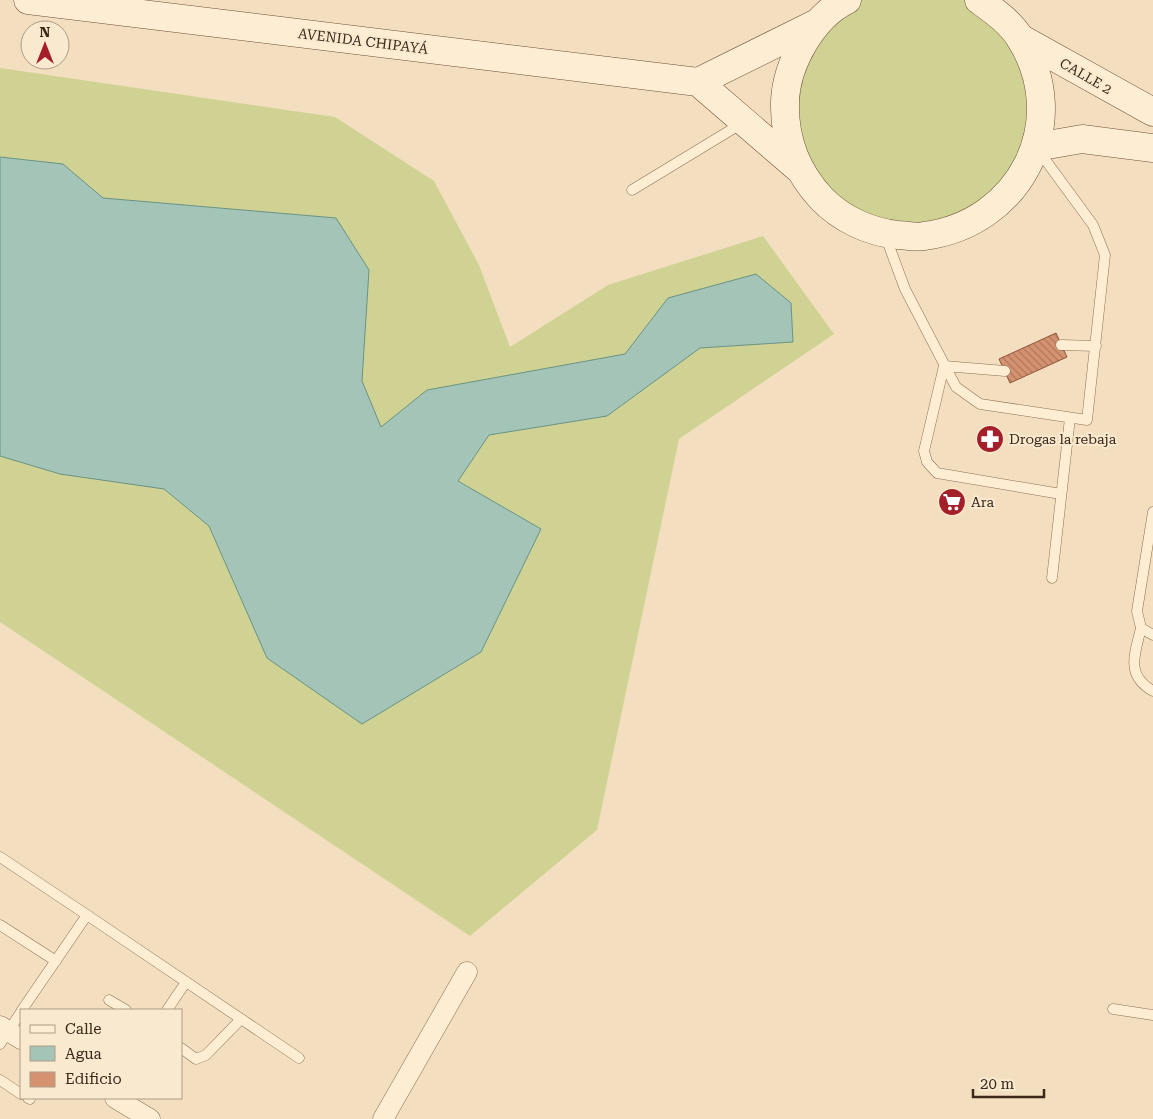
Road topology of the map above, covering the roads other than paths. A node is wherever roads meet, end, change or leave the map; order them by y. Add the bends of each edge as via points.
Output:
1 (28, 0) edge
2 (847, 0) edge
3 (979, 0) edge
4 (1007, 19) edge
5 (818, 23) junction
6 (698, 82) junction
7 (1153, 112) edge
8 (745, 122) junction
9 (1036, 147) junction
10 (1153, 148) edge
11 (799, 169) junction
12 (632, 190) dead end
13 (884, 234) junction
14 (1062, 345) dead end
15 (1096, 346) junction
16 (944, 366) junction
17 (1005, 371) dead end
18 (1070, 418) junction
19 (1062, 494) junction
20 (1153, 512) edge
21 (1052, 578) dead end
22 (1141, 628) junction
23 (1153, 635) edge
24 (1153, 691) edge
25 (0, 857) edge
26 (87, 915) junction
27 (0, 925) edge
28 (56, 961) junction
29 (467, 972) dead end
30 (186, 982) junction
31 (109, 1000) dead end
32 (23, 1009) edge
33 (124, 1009) edge
34 (168, 1009) edge
35 (1113, 1009) dead end
36 (20, 1014) edge
37 (1153, 1015) edge
38 (241, 1019) junction
39 (7, 1035) edge
40 (182, 1049) edge
41 (299, 1058) dead end
42 (0, 1080) edge
43 (20, 1093) edge
44 (117, 1099) edge
45 (150, 1119) edge
46 (383, 1119) edge

1 - 6 street, AVENIDA CHIPAYÁ
2 - 5 street
3 - 4 street, CALLE 2
4 - 7 street, CALLE 2
4 - 9 street via 1036,72 1042,109
5 - 6 street
5 - 11 street via 791,68 785,93 789,145
6 - 8 street
8 - 11 street
8 - 12 lane
9 - 10 street via 1082,139
9 - 13 street via 1019,181 993,209 960,228 923,237
9 - 15 lane via 1093,225 1105,255
11 - 13 street via 826,204 863,227
13 - 16 lane via 916,314
14 - 15 lane
15 - 18 lane via 1087,420
16 - 17 lane
16 - 18 lane via 956,387 980,404
16 - 19 lane via 924,451 927,462 937,473
18 - 19 lane
19 - 21 lane
20 - 22 lane via 1137,611
22 - 23 lane
22 - 24 lane via 1134,667 1141,684
25 - 26 lane
26 - 28 lane
26 - 30 lane
27 - 28 lane
28 - 32 lane
29 - 46 street
30 - 34 lane
30 - 38 lane
31 - 33 lane
35 - 37 lane
36 - 39 lane
38 - 40 lane via 206,1055 196,1059
38 - 41 lane
42 - 43 lane
44 - 45 street

